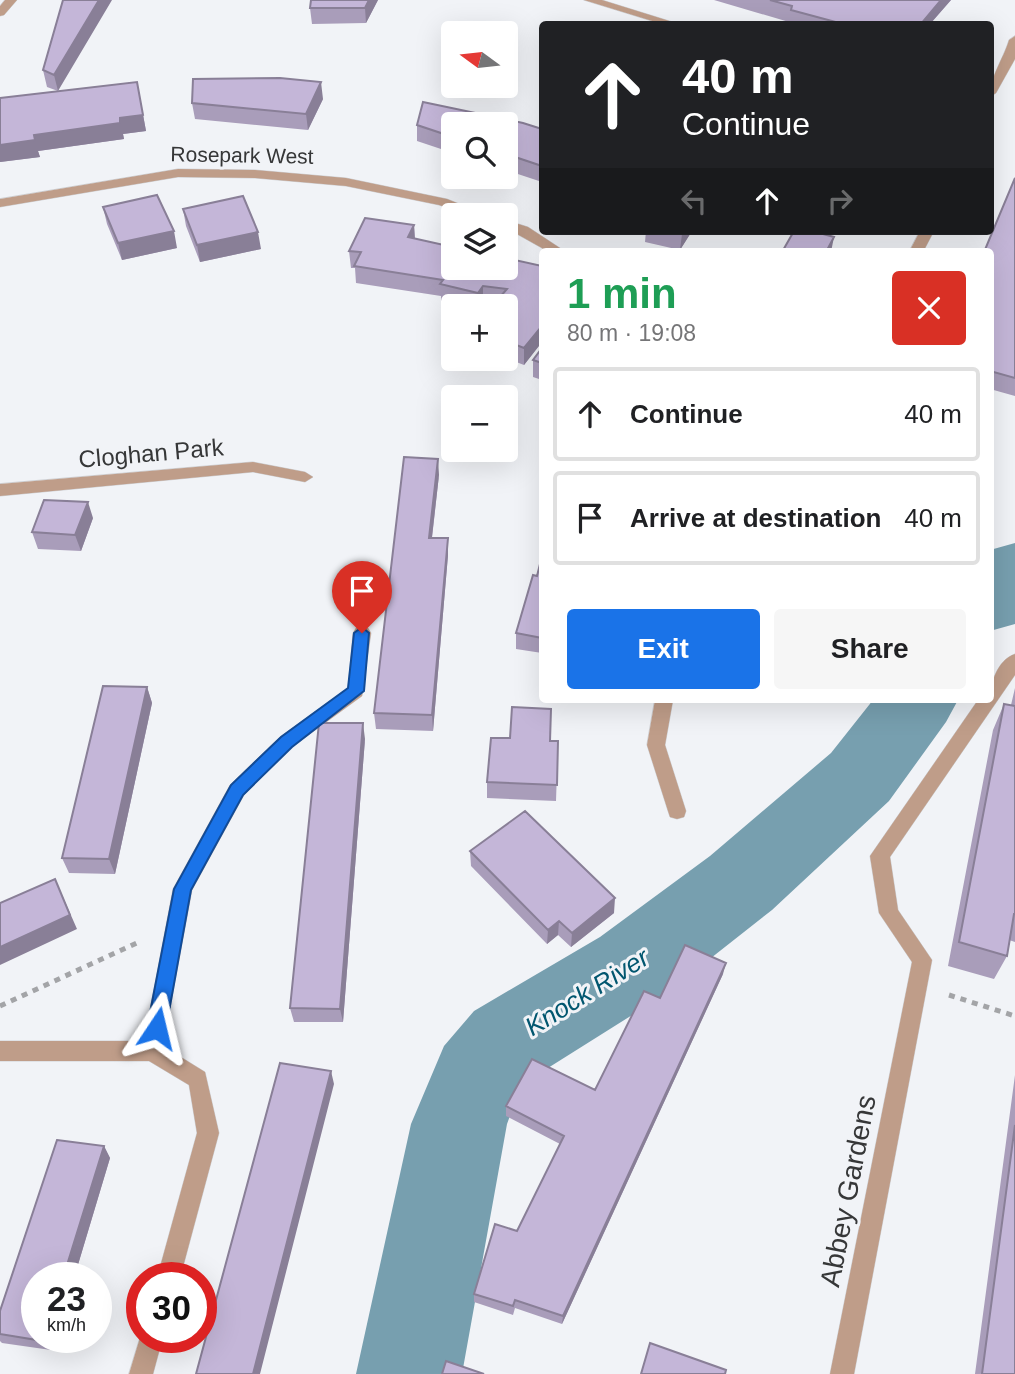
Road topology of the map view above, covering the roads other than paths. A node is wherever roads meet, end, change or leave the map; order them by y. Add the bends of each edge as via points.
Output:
1 (11, 0) edge
2 (590, 0) edge
3 (0, 13) edge
4 (663, 21) edge
5 (1015, 40) edge
6 (994, 86) edge
7 (0, 203) edge
8 (445, 203) edge
9 (518, 228) edge
10 (552, 248) edge
11 (305, 477) dead end
12 (0, 490) edge
13 (362, 633) dead end
14 (1015, 661) edge
15 (994, 691) edge
16 (663, 703) edge
17 (986, 703) edge
18 (677, 811) dead end
19 (0, 1051) edge
20 (152, 1051) junction
21 (172, 1262) edge
22 (147, 1353) edge
23 (141, 1374) edge
24 (842, 1374) edge

1 - 3 street
2 - 4 street
5 - 6 street
7 - 8 street, Rosepark West via 178,173 346,182
9 - 10 street
11 - 12 street, Cloghan Park via 253,467
13 - 20 street via 356,691 286,742 237,790 183,889
14 - 15 street, Abbey Gardens
16 - 18 street via 656,745
17 - 24 street, Abbey Gardens via 880,856 889,913 922,960
19 - 20 street
20 - 21 street via 198,1079 208,1133
22 - 23 street

